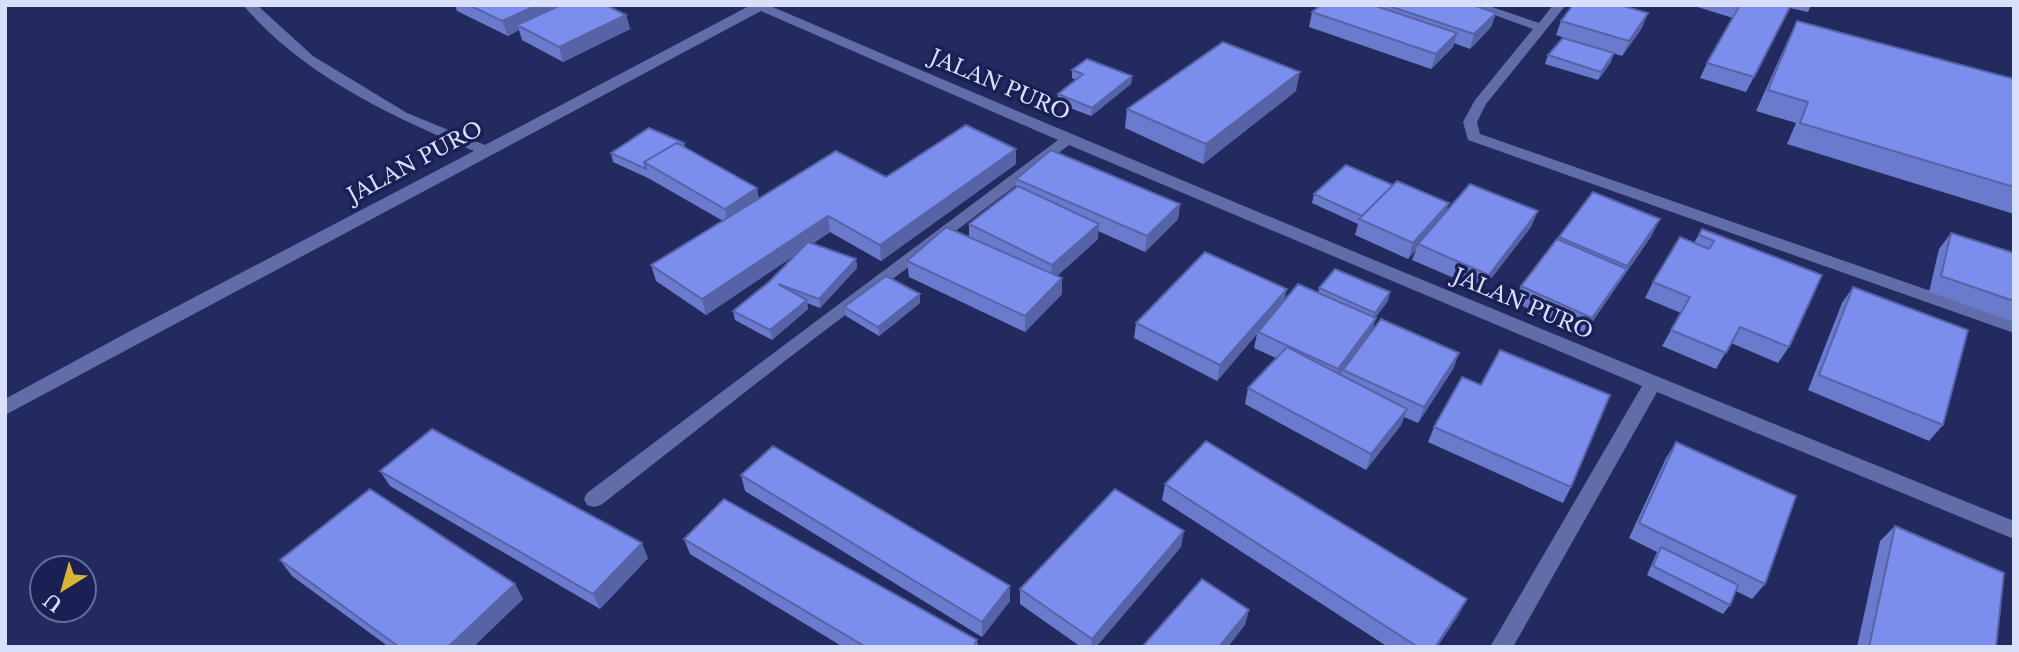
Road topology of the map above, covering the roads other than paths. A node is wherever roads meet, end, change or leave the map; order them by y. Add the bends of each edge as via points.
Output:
1 (249, 5) edge
2 (1473, 5) edge
3 (1560, 5) edge
4 (759, 6) edge
5 (1542, 28) junction
6 (1068, 139) junction
7 (486, 151) junction
8 (2014, 327) edge
9 (1653, 383) junction
10 (5, 408) edge
11 (594, 499) dead end
12 (2014, 530) edge
13 (1501, 647) edge

1 - 7 street via 308,59 402,116
2 - 5 street
3 - 5 street
4 - 6 street, JALAN PURO
4 - 7 street, JALAN PURO
5 - 8 street via 1480,103 1470,122 1473,136
6 - 9 street, JALAN PURO
6 - 11 street
7 - 10 street, JALAN PURO
9 - 12 street, JALAN PURO
9 - 13 street

